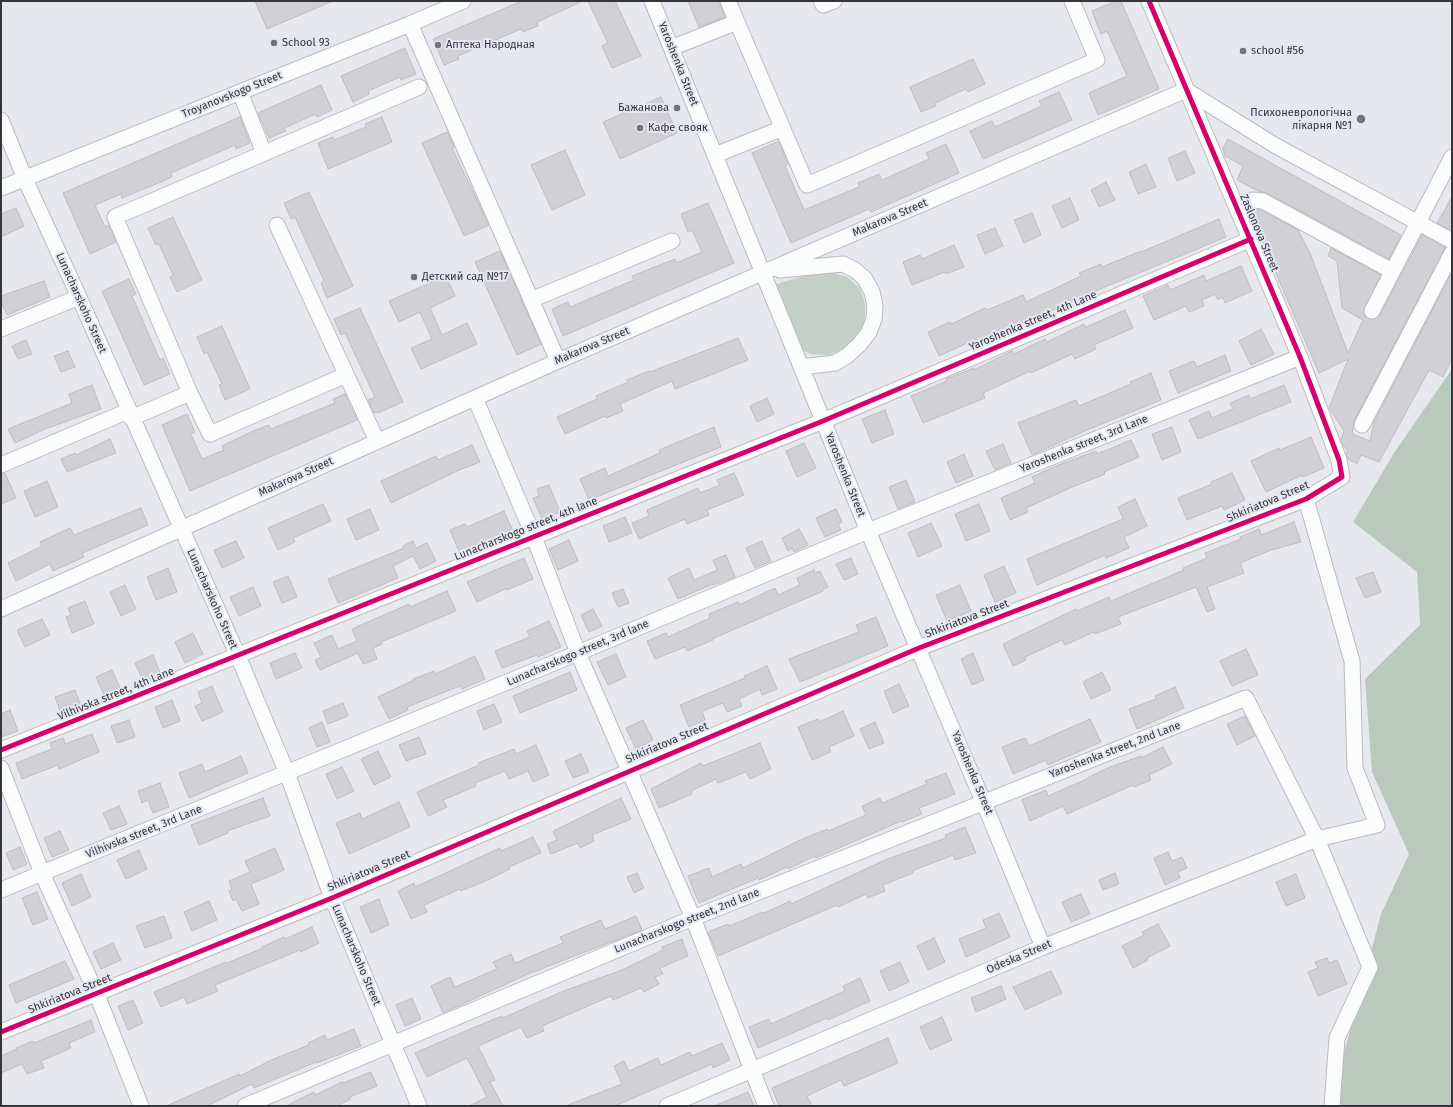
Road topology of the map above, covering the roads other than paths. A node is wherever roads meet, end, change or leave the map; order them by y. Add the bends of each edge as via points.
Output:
1 (463, 1) edge
2 (652, 1) edge
3 (728, 1) edge
4 (822, 1) edge
5 (834, 1) edge
6 (1072, 1) edge
7 (1149, 1) edge
8 (737, 22) junction
9 (410, 24) junction
10 (671, 48) junction
11 (419, 87) dead end
12 (1186, 90) junction
13 (240, 92) junction
14 (1, 120) edge
15 (783, 128) junction
16 (264, 153) junction
17 (715, 155) junction
18 (1452, 157) edge
19 (25, 178) junction
20 (1, 188) edge
21 (1237, 206) junction
22 (1418, 222) junction
23 (278, 225) dead end
24 (1252, 239) junction
25 (672, 241) dead end
26 (1452, 241) edge
27 (1452, 253) edge
28 (1392, 271) junction
29 (763, 272) junction
30 (79, 297) junction
31 (531, 300) junction
32 (1372, 310) dead end
33 (1, 329) edge
34 (1300, 357) junction
35 (558, 361) junction
36 (801, 367) junction
37 (346, 375) junction
38 (190, 393) junction
39 (475, 398) junction
40 (130, 414) junction
41 (823, 421) junction
42 (1362, 425) dead end
43 (377, 441) junction
44 (1, 465) edge
45 (1342, 477) joint
46 (1306, 499) junction
47 (181, 528) junction
48 (868, 531) junction
49 (534, 537) junction
50 (1, 609) edge
51 (919, 648) junction
52 (578, 653) junction
53 (238, 656) junction
54 (1, 750) edge
55 (1, 768) edge
56 (629, 770) junction
57 (287, 773) junction
58 (983, 801) junction
59 (1317, 839) junction
60 (42, 873) junction
61 (1, 890) edge
62 (332, 898) junction
63 (693, 918) junction
64 (1043, 947) junction
65 (96, 994) junction
66 (1, 1032) edge
67 (392, 1044) junction
68 (753, 1071) junction
69 (141, 1106) edge
70 (245, 1106) edge
71 (419, 1106) edge
72 (667, 1106) edge
73 (766, 1106) edge
74 (1332, 1106) edge

1 - 9 street, Troyanovskogo Street
2 - 10 street, Yaroshenka Street
3 - 8 street
4 - 5 street via 823,6
6 - 15 street via 1097,60 808,185
7 - 12 street, Zaslonova Street
8 - 10 street
8 - 15 street
9 - 13 street, Troyanovskogo Street
9 - 31 street
10 - 17 street, Yaroshenka Street
11 - 16 street
12 - 21 street, Zaslonova Street
12 - 22 street via 1276,146
12 - 29 street, Makarova Street
13 - 16 street
13 - 19 street, Troyanovskogo Street
14 - 19 street, Lunacharskoho Street
15 - 17 street
16 - 38 street via 115,217
17 - 29 street, Yaroshenka Street
18 - 22 street
19 - 20 street, Troyanovskogo Street
19 - 30 street, Lunacharskoho Street
21 - 24 street, Zaslonova Street
21 - 28 street via 1253,200 1263,201
22 - 26 street
22 - 28 street
23 - 37 street
24 - 34 street, Zaslonova Street
24 - 41 street, Yaroshenka street, 4th Lane
25 - 31 street
27 - 42 street
28 - 32 street
29 - 35 street, Makarova Street
29 - 36 street, Yaroshenka Street
29 - 36 street via 843,264 855,270 872,292 875,305 874,319 860,344 835,363
30 - 33 street
30 - 40 street, Lunacharskoho Street
31 - 35 street
34 - 45 street, Zaslonova Street
34 - 48 street, Yaroshenka street, 3rd Lane
35 - 39 street, Makarova Street
36 - 41 street, Yaroshenka Street
37 - 38 street via 210,434
37 - 43 street
38 - 40 street
39 - 43 street, Makarova Street
39 - 49 street
40 - 44 street
40 - 47 street, Lunacharskoho Street
41 - 48 street, Yaroshenka Street
41 - 49 street, Lunacharskogo street, 4th lane
43 - 47 street, Makarova Street
45 - 46 street, Shkiriatova Street
46 - 51 street, Shkiriatova Street
46 - 59 street, Odeska Street via 1352,661 1355,768 1377,825
47 - 50 street, Makarova Street
47 - 53 street, Lunacharskoho Street
48 - 51 street, Yaroshenka Street
48 - 52 street, Lunacharskogo street, 3rd lane
49 - 52 street
49 - 53 street, Lunacharskogo street, 4th lane
51 - 56 street, Shkiriatova Street
51 - 58 street, Yaroshenka Street
52 - 56 street
52 - 57 street, Lunacharskogo street, 3rd lane
53 - 54 street, Vilhivska street, 4th Lane
53 - 57 street, Lunacharskoho Street
55 - 60 street
56 - 62 street, Shkiriatova Street
56 - 63 street
57 - 60 street, Vilhivska street, 3rd Lane
57 - 62 street, Lunacharskoho Street
58 - 59 street, Yaroshenka street, 2nd Lane via 1246,698
58 - 63 street, Lunacharskogo street, 2nd lane
58 - 64 street, Yaroshenka Street
59 - 64 street, Odeska Street
59 - 74 street via 1370,966 1337,1038
60 - 61 street, Vilhivska street, 3rd Lane
60 - 65 street
62 - 65 street, Shkiriatova Street
62 - 67 street, Lunacharskoho Street
63 - 67 street, Lunacharskogo street, 2nd lane
63 - 68 street
64 - 68 street, Odeska Street
65 - 66 street, Shkiriatova Street
65 - 69 street
67 - 70 street, Lunacharskogo street, 2nd lane
67 - 71 street, Lunacharskoho Street
68 - 72 street, Odeska Street
68 - 73 street

